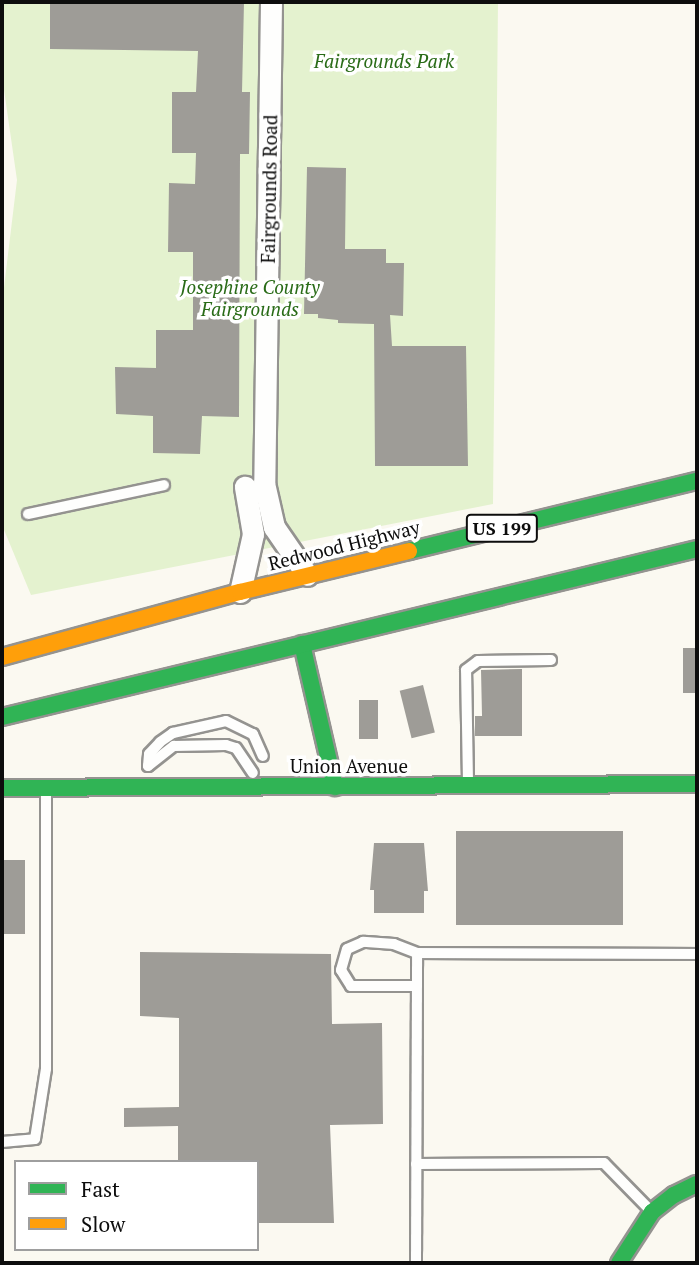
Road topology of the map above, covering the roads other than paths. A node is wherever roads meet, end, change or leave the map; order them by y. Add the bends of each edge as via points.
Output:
1 (271, 2) edge
2 (697, 481) edge
3 (164, 485) dead end
4 (255, 485) junction
5 (28, 514) dead end
6 (697, 549) edge
7 (307, 575) junction
8 (240, 592) junction
9 (105, 627) junction
10 (2, 642) edge
11 (302, 644) junction
12 (2, 657) edge
13 (551, 660) dead end
14 (2, 717) edge
15 (262, 756) dead end
16 (253, 774) dead end
17 (697, 784) edge
18 (468, 786) junction
19 (46, 787) junction
20 (335, 787) junction
21 (2, 788) edge
22 (417, 953) junction
23 (697, 954) edge
24 (417, 986) junction
25 (2, 1142) edge
26 (416, 1164) junction
27 (697, 1184) edge
28 (652, 1212) junction
29 (416, 1263) edge
30 (619, 1263) edge

1 - 4 street, Fairgrounds Road
2 - 7 main road, Redwood Highway / US 199
3 - 5 lane
4 - 7 street, Fairgrounds Road via 274,527
4 - 8 street via 253,534
6 - 11 main road
7 - 8 main road, Redwood Highway / US 199
8 - 9 main road, Redwood Highway / US 199
9 - 10 main road
9 - 12 main road, Redwood Highway / US 199
11 - 14 main road
11 - 20 main road
13 - 18 lane via 478,661 466,670
15 - 16 lane via 253,734 226,721 173,733 149,754 148,766 174,746 226,744 236,748
17 - 18 main road, Union Avenue
18 - 20 main road, Union Avenue
19 - 20 main road, Union Avenue
19 - 21 main road, Union Avenue
19 - 25 lane via 46,1069 35,1139
22 - 23 lane
22 - 24 lane
22 - 24 lane via 394,944 363,942 347,949 341,970 351,986
24 - 26 lane
26 - 28 lane via 604,1163
26 - 29 lane
27 - 28 main road
28 - 30 main road

